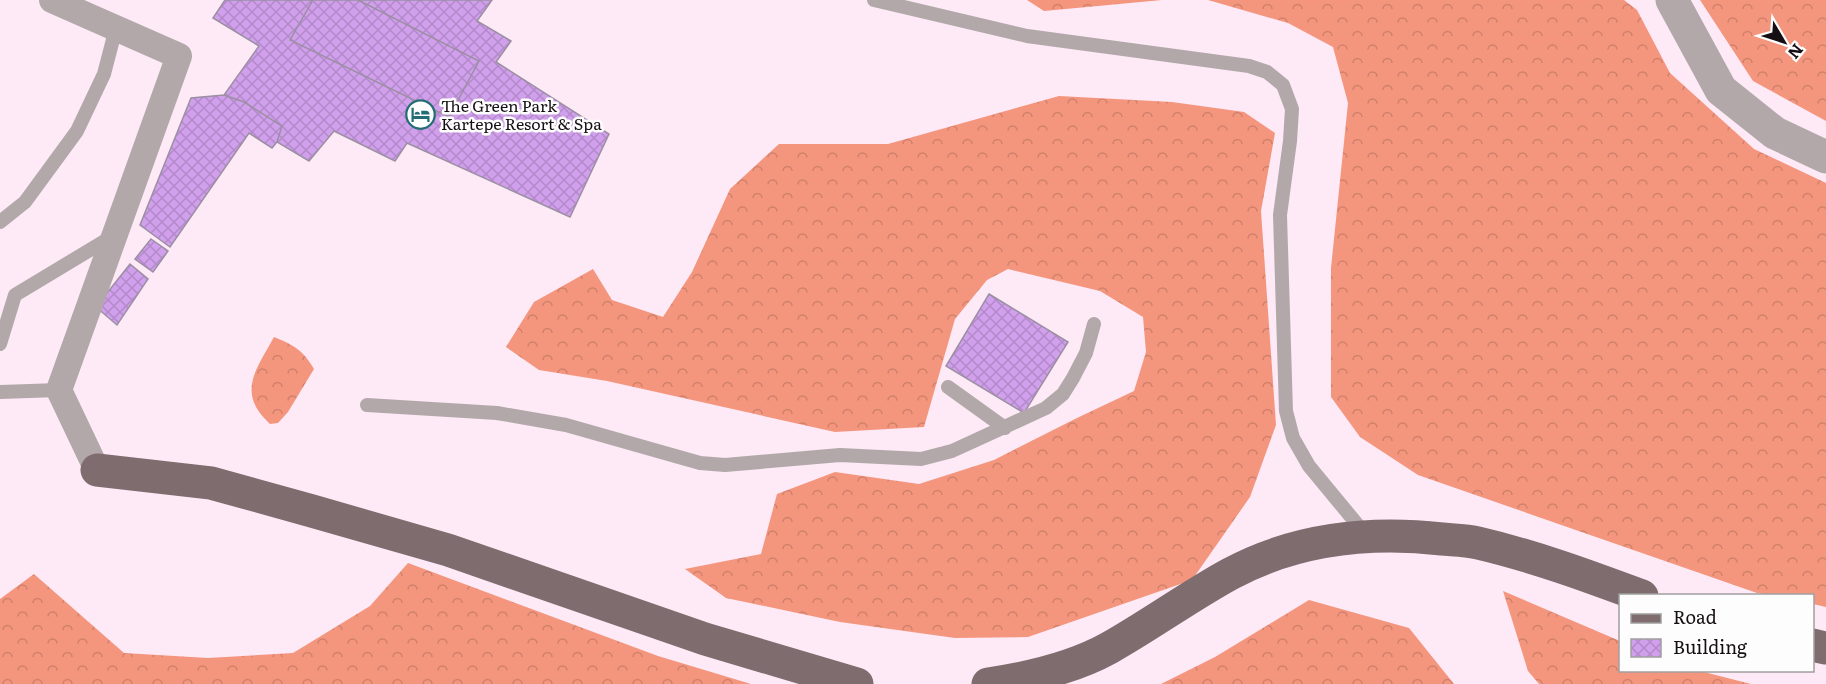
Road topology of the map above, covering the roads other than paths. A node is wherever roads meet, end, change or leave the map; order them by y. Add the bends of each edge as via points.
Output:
1 (52, 0) edge
2 (874, 0) edge
3 (1672, 0) edge
4 (116, 28) junction
5 (1826, 157) edge
6 (0, 222) edge
7 (114, 236) junction
8 (1094, 324) dead end
9 (0, 344) edge
10 (948, 387) dead end
11 (59, 390) junction
12 (0, 392) edge
13 (367, 405) dead end
14 (1005, 428) junction
15 (97, 470) joint
16 (1367, 536) junction
17 (1637, 594) edge
18 (1038, 679) edge
19 (857, 684) edge
20 (988, 684) edge

1 - 4 street
2 - 16 lane via 1027,36 1249,66 1267,72 1283,85 1292,109 1280,215 1286,411 1293,438 1309,466
3 - 5 street via 1721,90 1775,133
4 - 6 lane via 104,74 77,131 25,202
4 - 7 street via 179,56
7 - 9 lane via 15,295
7 - 11 street
8 - 14 lane via 1086,353 1063,394 1046,408
10 - 14 lane
11 - 12 lane
11 - 15 street
13 - 14 lane via 497,413 566,425 700,463 725,465 840,456 921,459 952,451
15 - 19 main road via 211,483 312,511 448,550 705,639
16 - 17 main road via 1476,542
16 - 18 main road via 1329,539 1278,553 1232,573 1108,649
18 - 20 main road

